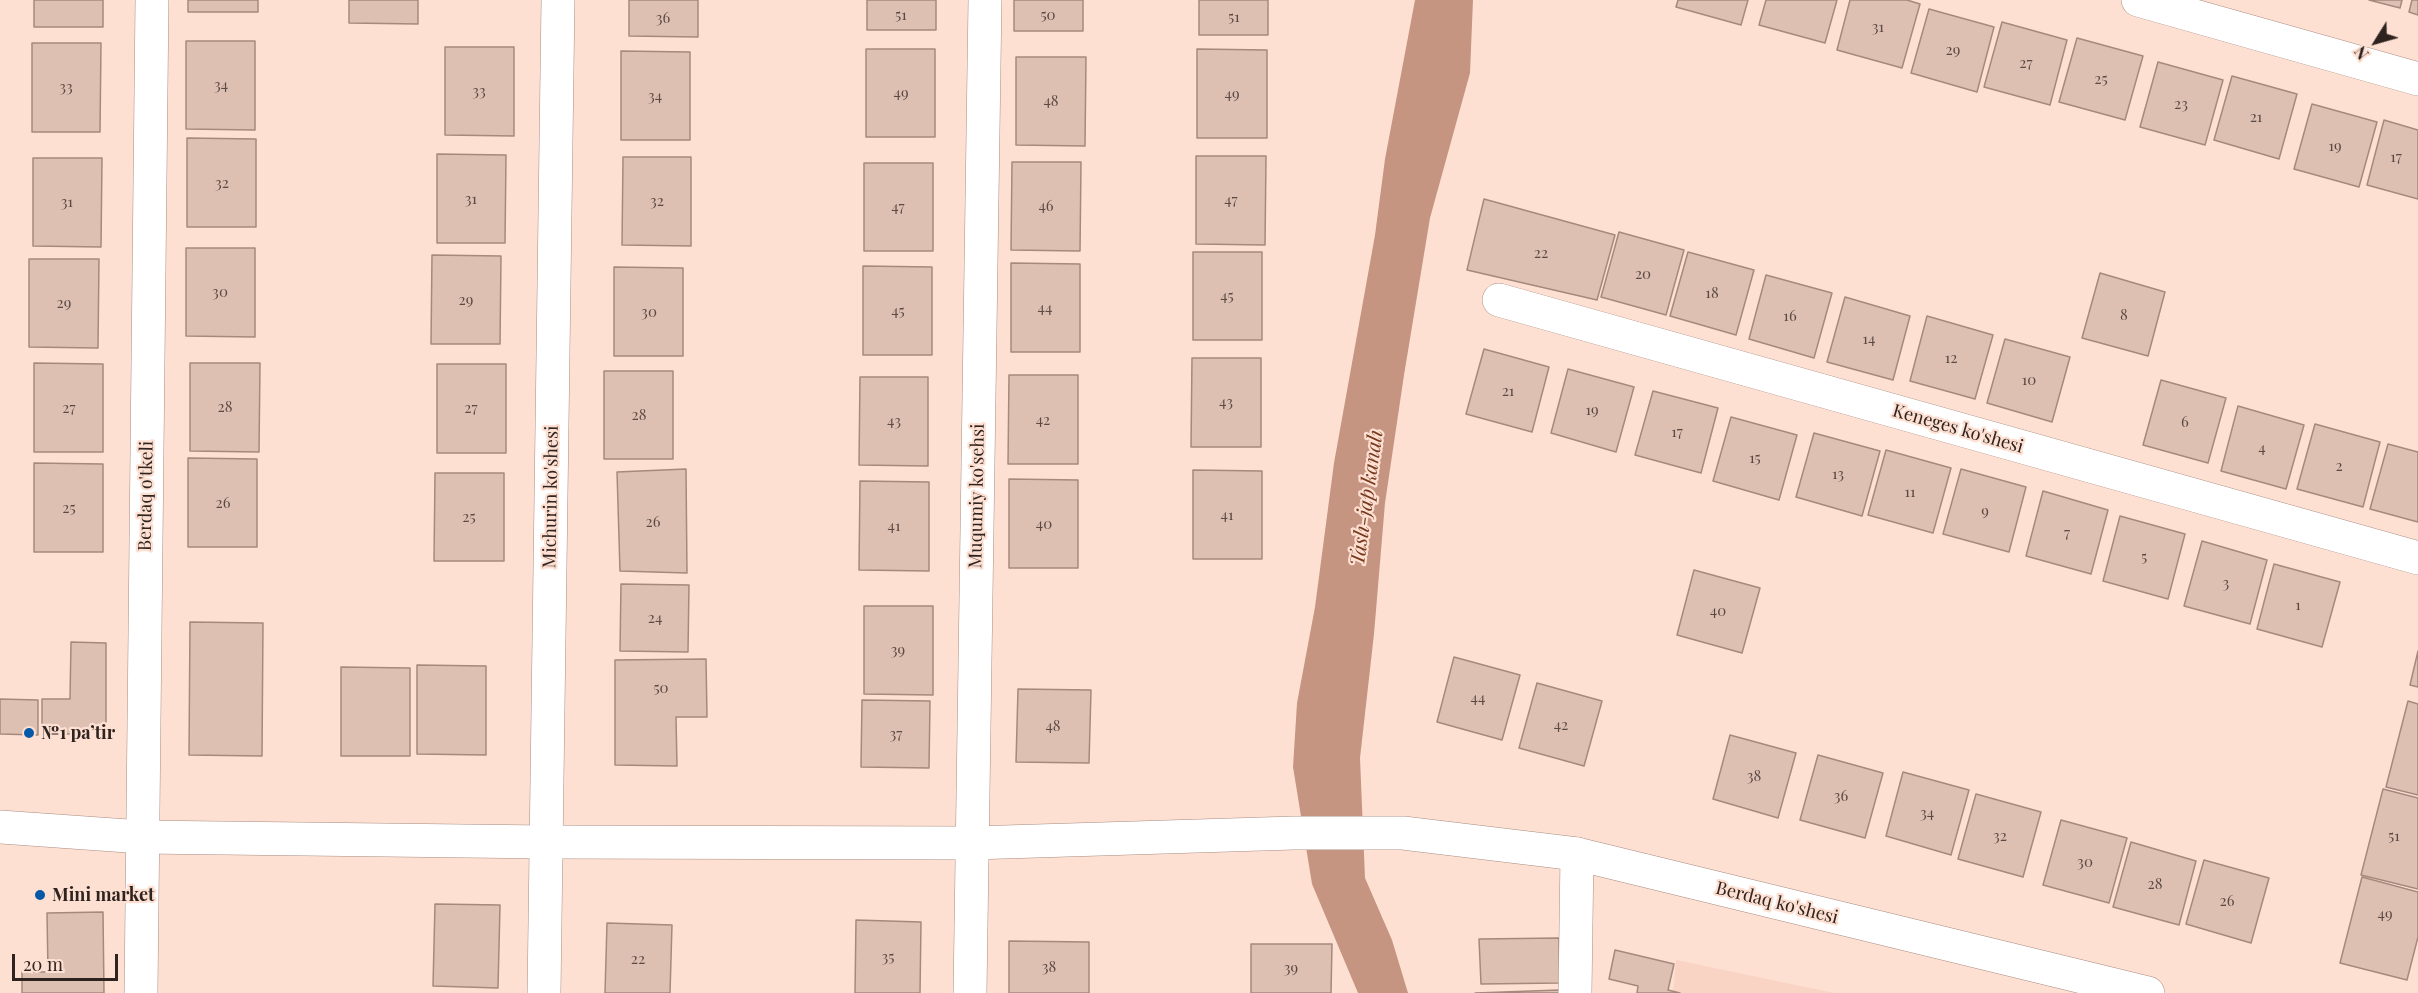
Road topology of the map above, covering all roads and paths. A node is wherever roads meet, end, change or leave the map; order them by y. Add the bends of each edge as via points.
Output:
1 (152, 0) edge
2 (558, 0) edge
3 (986, 0) edge
4 (2138, 0) edge
5 (2418, 79) edge
6 (1499, 300) dead end
7 (2418, 558) edge
8 (0, 827) edge
9 (142, 837) junction
10 (546, 842) junction
11 (972, 843) junction
12 (1577, 854) junction
13 (141, 993) edge
14 (544, 993) edge
15 (970, 993) edge
16 (1575, 993) edge
17 (2148, 993) edge

1 - 9 street, Berdaq o'tkeli
2 - 10 street, Michurin ko'shesi
3 - 11 street, Muqumiy ko'sehsi
4 - 5 street
6 - 7 street, Keneges ko'shesi
8 - 9 street, Berdaq ko'shesi
9 - 10 street, Berdaq ko'shesi
9 - 13 street, Berdaq o'tkeli
10 - 11 street, Berdaq ko'shesi
10 - 14 street, Michurin ko'shesi
11 - 12 street, Berdaq ko'shesi via 1403,833
11 - 15 street, Muqumiy ko'sehsi
12 - 16 street
12 - 17 street, Berdaq ko'shesi

